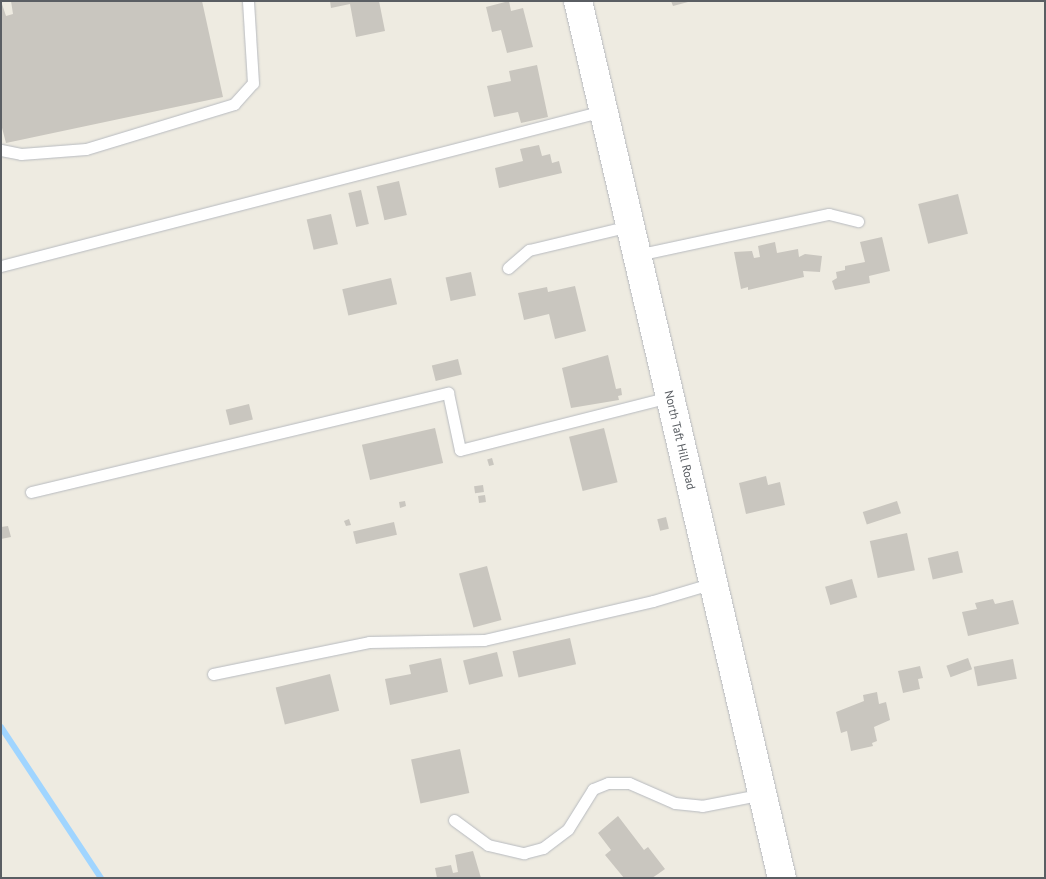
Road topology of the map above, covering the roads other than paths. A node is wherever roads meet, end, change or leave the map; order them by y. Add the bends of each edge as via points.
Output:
1 (248, 1) edge
2 (578, 1) edge
3 (603, 111) junction
4 (1, 150) edge
5 (858, 221) dead end
6 (630, 226) junction
7 (637, 255) junction
8 (1, 266) edge
9 (508, 268) dead end
10 (670, 397) junction
11 (31, 492) dead end
12 (713, 582) junction
13 (213, 674) dead end
14 (763, 794) junction
15 (454, 820) dead end
16 (782, 878) edge

1 - 4 lane via 253,83 234,104 86,149 21,154
2 - 3 main road, North Taft Hill Road
3 - 6 main road, North Taft Hill Road
3 - 8 lane
5 - 7 lane via 830,214
6 - 7 main road, North Taft Hill Road
6 - 9 lane via 529,250
7 - 10 main road, North Taft Hill Road
10 - 11 lane via 460,450 448,393
10 - 12 main road, North Taft Hill Road
12 - 13 lane via 653,601 484,640 369,642
12 - 14 main road, North Taft Hill Road
14 - 15 lane via 702,806 676,803 628,783 608,783 594,789 568,828 543,848 524,853 488,845
14 - 16 main road, North Taft Hill Road

